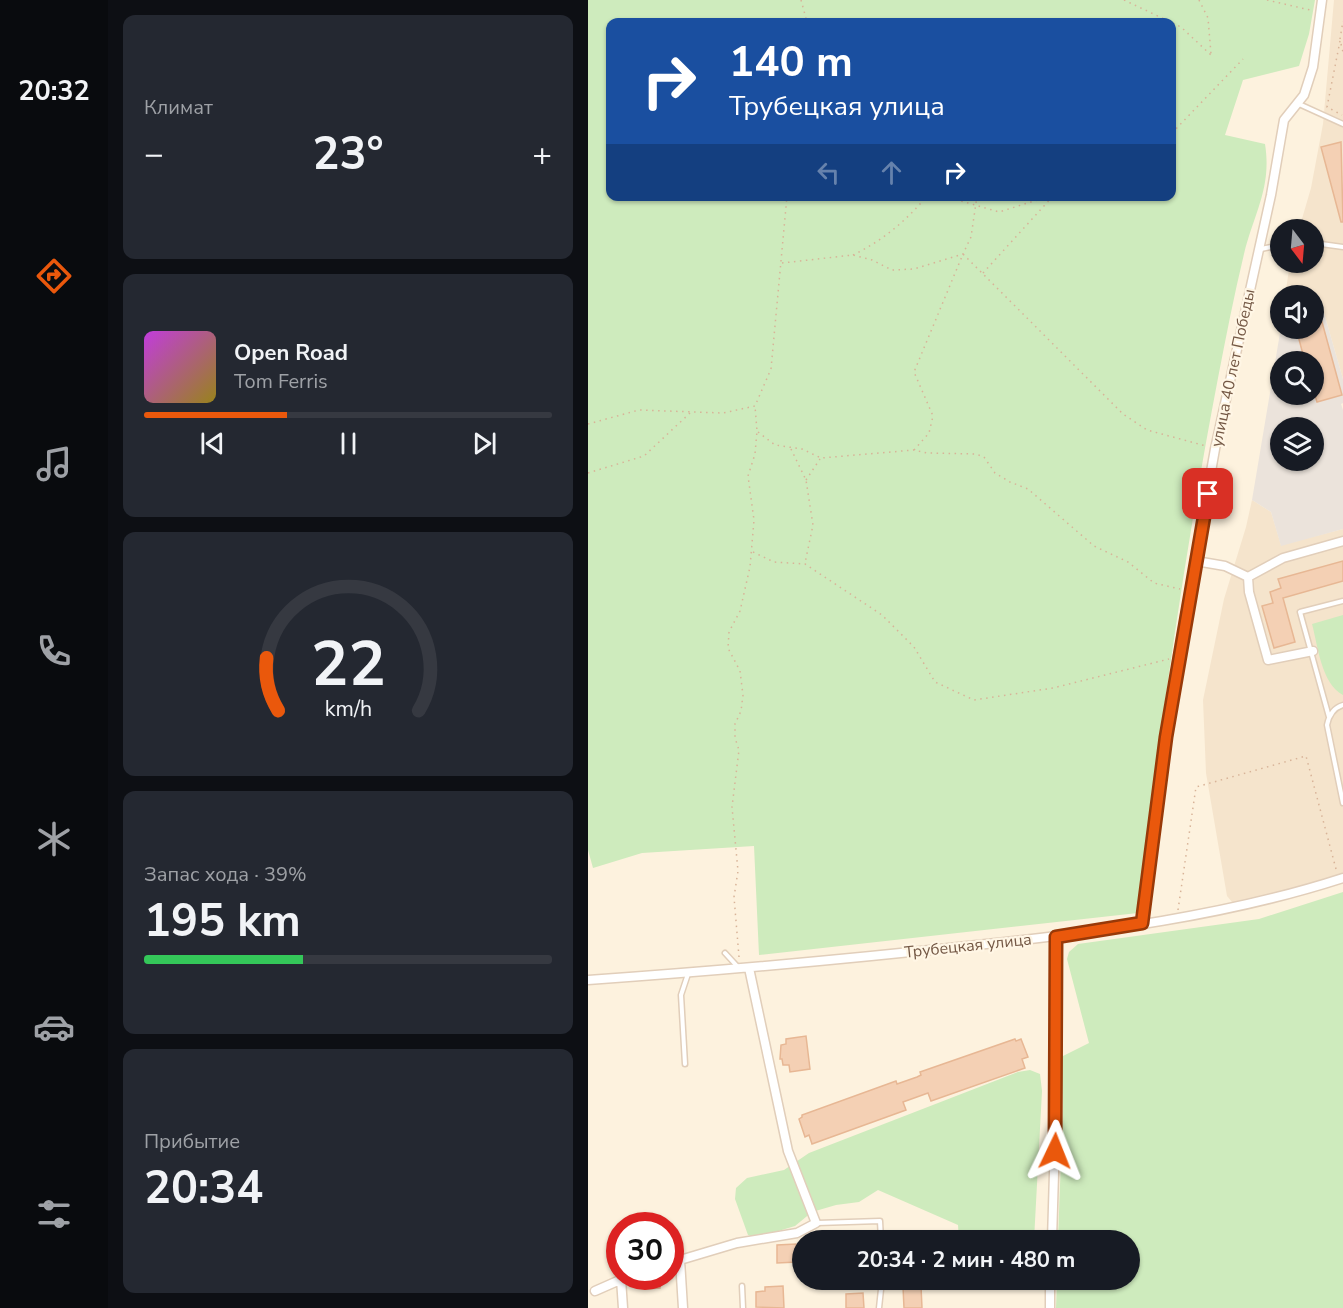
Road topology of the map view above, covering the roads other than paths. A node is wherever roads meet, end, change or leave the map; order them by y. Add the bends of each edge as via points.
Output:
1 (1322, 0) edge
2 (1299, 104) junction
3 (1343, 124) edge
4 (1324, 244) edge
5 (1270, 247) edge
6 (1343, 247) edge
7 (1258, 250) junction
8 (1343, 541) edge
9 (1196, 561) junction
10 (1248, 577) junction
11 (1343, 601) edge
12 (1312, 651) junction
13 (1343, 705) edge
14 (1329, 717) junction
15 (1343, 803) edge
16 (1340, 877) edge
17 (1142, 923) junction
18 (1056, 937) junction
19 (725, 953) dead end
20 (744, 968) junction
21 (688, 973) junction
22 (588, 980) edge
23 (685, 1064) dead end
24 (816, 1223) junction
25 (880, 1230) edge
26 (1052, 1230) edge
27 (684, 1259) edge
28 (742, 1286) dead end
29 (606, 1287) edge
30 (624, 1290) edge
31 (682, 1290) edge
32 (881, 1290) edge
33 (1050, 1290) edge
34 (596, 1292) dead end
35 (623, 1308) edge
36 (683, 1308) edge
37 (743, 1308) edge
38 (879, 1308) edge
39 (1050, 1308) edge

1 - 2 street, улица 40 лет Победы via 1314,67
2 - 3 lane
2 - 7 street, улица 40 лет Победы via 1284,120
4 - 6 lane
5 - 7 lane
7 - 9 street, улица 40 лет Победы via 1215,449
8 - 10 street via 1283,558
9 - 10 street via 1225,566
9 - 17 street, улица 40 лет Победы via 1178,657
10 - 12 street via 1268,660
11 - 12 lane via 1300,612
12 - 14 lane
13 - 14 lane via 1335,707
14 - 15 lane via 1327,725
16 - 17 street, Трубецкая улица via 1287,896
17 - 18 street, Трубецкая улица
18 - 20 street, Трубецкая улица
18 - 26 street
19 - 20 lane
20 - 21 street, Трубецкая улица
20 - 24 street via 788,1151
21 - 22 street, Трубецкая улица
21 - 23 lane via 681,995
24 - 25 lane via 880,1221
24 - 27 street via 797,1233 737,1243
28 - 37 lane
29 - 34 street
30 - 35 street
31 - 36 street
32 - 38 lane
33 - 39 street

